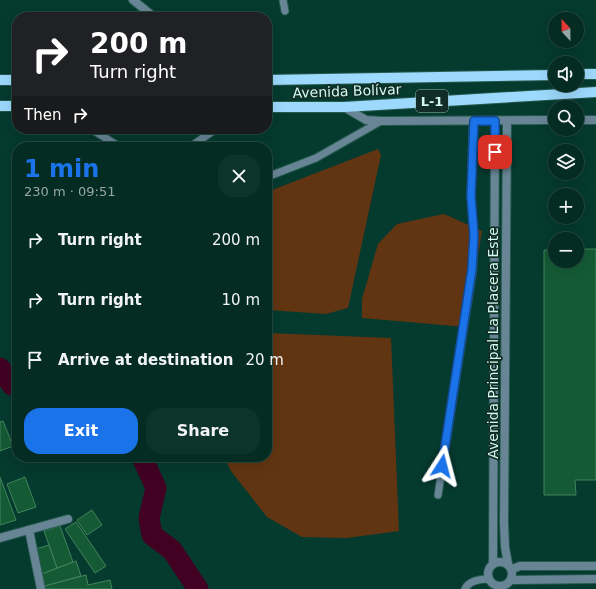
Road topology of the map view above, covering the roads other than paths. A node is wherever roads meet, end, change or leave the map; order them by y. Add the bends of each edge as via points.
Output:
1 (133, 0) edge
2 (283, 0) edge
3 (285, 11) dead end
4 (148, 12) edge
5 (584, 74) edge
6 (596, 74) edge
7 (548, 75) edge
8 (0, 80) edge
9 (12, 80) edge
10 (272, 80) edge
11 (596, 92) edge
12 (0, 106) edge
13 (12, 106) edge
14 (272, 106) edge
15 (344, 106) junction
16 (548, 120) edge
17 (584, 120) edge
18 (596, 120) edge
19 (381, 121) junction
20 (474, 121) junction
21 (495, 121) junction
22 (507, 121) junction
23 (99, 134) edge
24 (209, 134) edge
25 (112, 142) edge
26 (197, 142) edge
27 (272, 175) edge
28 (438, 495) dead end
29 (68, 519) dead end
30 (29, 530) junction
31 (0, 538) edge
32 (493, 564) junction
33 (596, 566) edge
34 (510, 567) junction
35 (488, 579) junction
36 (596, 579) edge
37 (511, 580) junction
38 (41, 589) edge
39 (465, 589) edge

1 - 4 street
2 - 3 lane
5 - 6 main road
7 - 10 main road, Avenida Bolívar / L-1
8 - 9 main road
11 - 15 main road, Avenida Bolívar / L-1
12 - 13 main road
14 - 15 main road, Avenida Bolívar / L-1
15 - 19 street via 366,120
16 - 22 street
17 - 18 street
19 - 20 street
19 - 27 lane via 316,158
20 - 21 street
20 - 28 lane via 472,269
21 - 22 street
21 - 32 street, Avenida Principal La Placera Este
22 - 34 street, Avenida Principal La Placera Este via 504,523 505,547
23 - 25 lane
24 - 26 lane
29 - 30 street
30 - 31 street
30 - 38 street
32 - 34 street via 503,562
32 - 35 street via 489,568
33 - 34 street
34 - 37 street via 513,574
35 - 37 street via 497,586 508,584
35 - 39 lane via 477,579
36 - 37 street

